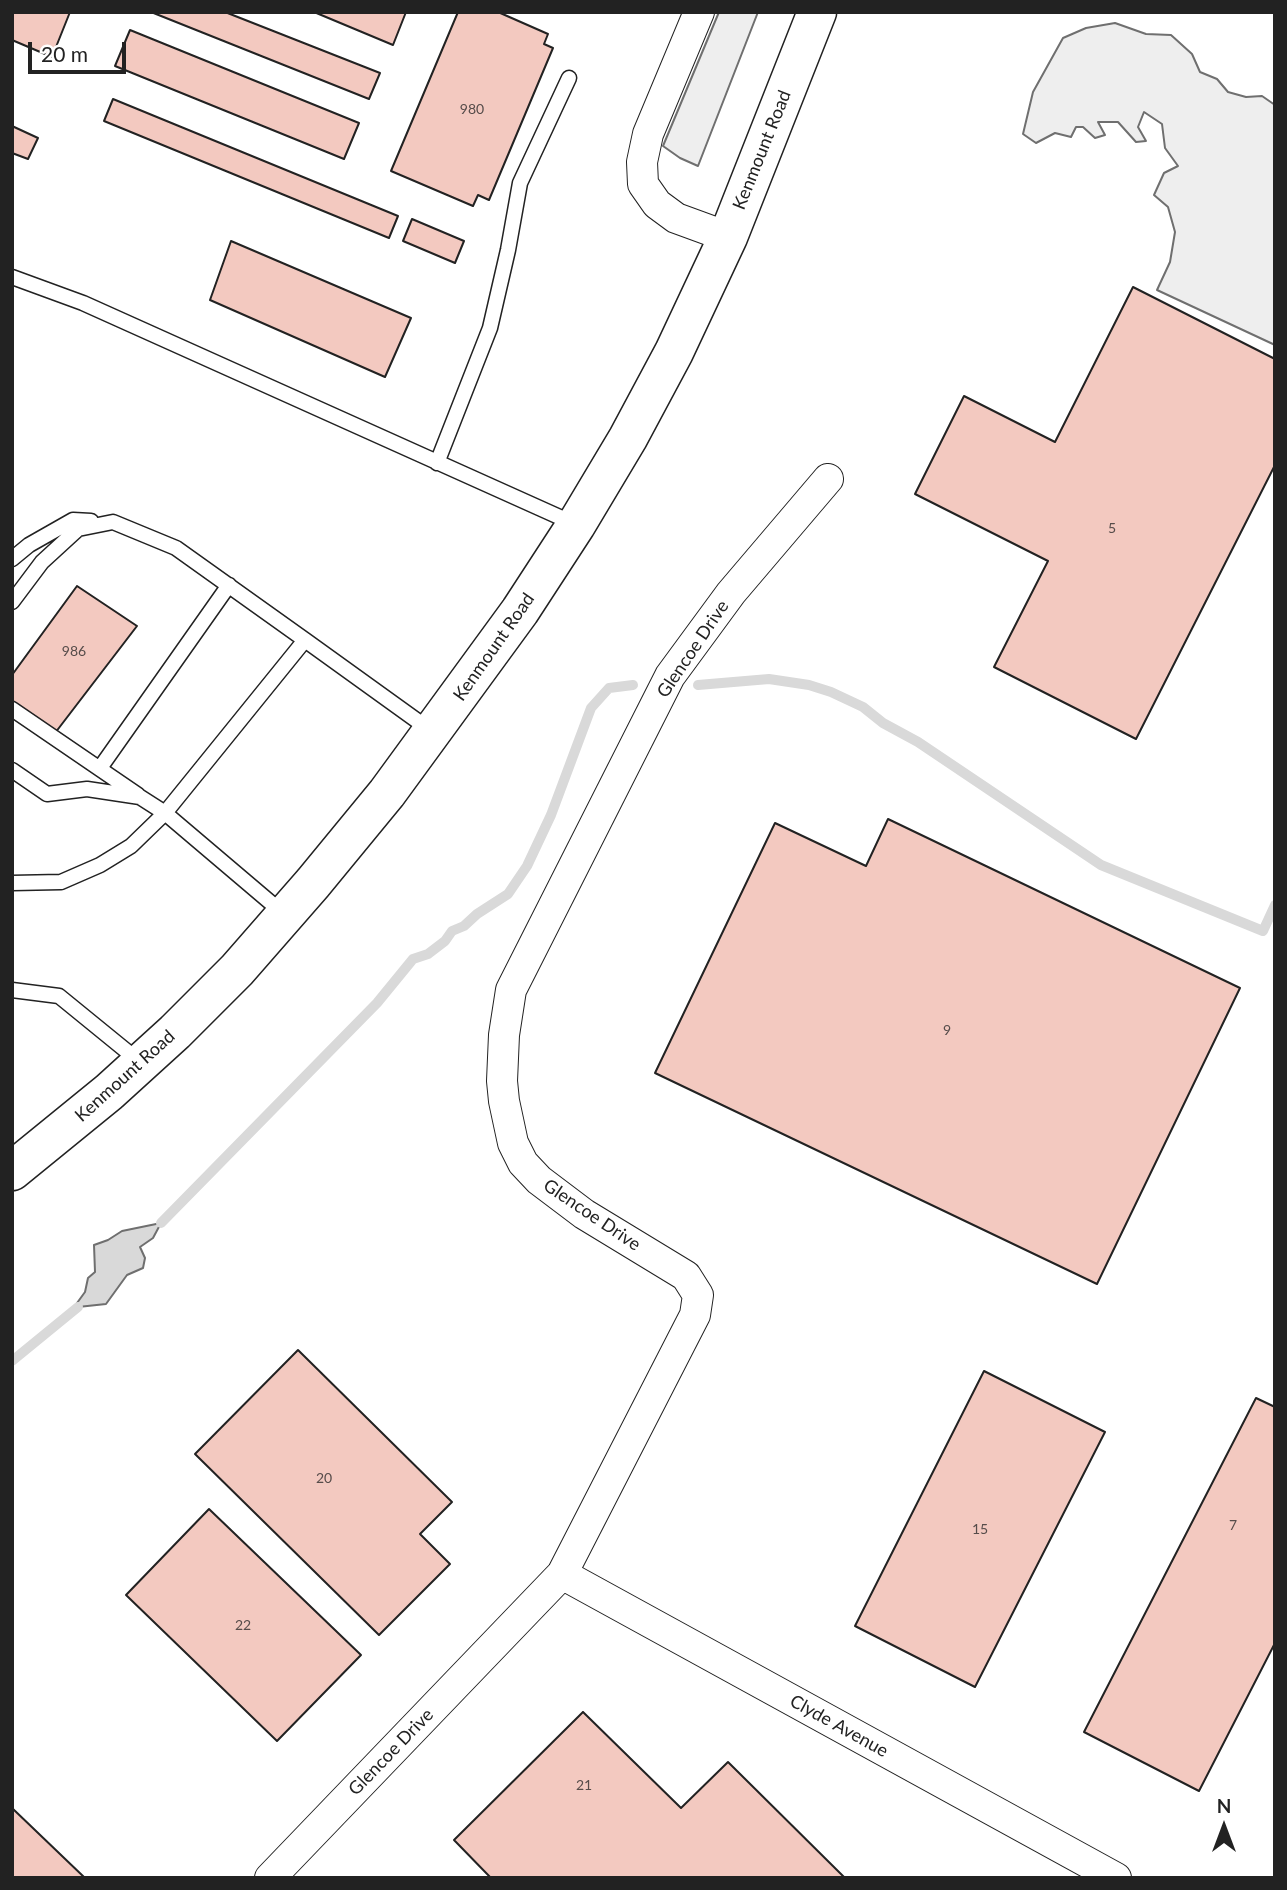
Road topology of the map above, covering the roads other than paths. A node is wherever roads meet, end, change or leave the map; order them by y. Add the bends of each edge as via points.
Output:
1 (699, 12) edge
2 (817, 12) edge
3 (569, 78) dead end
4 (728, 237) junction
5 (12, 277) edge
6 (437, 463) junction
7 (828, 479) dead end
8 (113, 522) junction
9 (576, 525) junction
10 (12, 559) edge
11 (229, 585) junction
12 (12, 602) edge
13 (305, 640) junction
14 (12, 709) edge
15 (432, 732) junction
16 (100, 768) junction
17 (12, 770) edge
18 (140, 797) junction
19 (165, 813) junction
20 (12, 883) edge
21 (285, 915) junction
22 (12, 990) edge
23 (141, 1063) junction
24 (12, 1171) edge
25 (562, 1574) junction
26 (270, 1878) edge
27 (1116, 1878) edge

1 - 4 street via 648,134 643,184 657,204 676,218
2 - 4 main road, Kenmount Road
3 - 6 lane via 520,183 489,328
4 - 9 main road, Kenmount Road via 674,352
5 - 6 lane via 83,303
6 - 9 lane
7 - 25 street, Glencoe Drive via 731,593 670,676 511,990 503,1035 502,1081 513,1143 523,1163 584,1214 686,1276 698,1295 686,1335
8 - 10 lane via 73,520
8 - 11 lane via 176,548
8 - 12 lane via 78,529 42,562
9 - 15 main road, Kenmount Road
11 - 13 lane
11 - 16 lane
13 - 15 lane
13 - 19 lane
14 - 16 lane
15 - 21 main road, Kenmount Road
16 - 18 lane
17 - 18 lane via 47,794 86,789
18 - 19 lane
19 - 20 lane via 131,846 90,869 61,882
19 - 21 lane
21 - 23 main road, Kenmount Road via 237,970
22 - 23 lane via 59,996
23 - 24 main road, Kenmount Road
25 - 26 street, Glencoe Drive
25 - 27 street, Clyde Avenue

